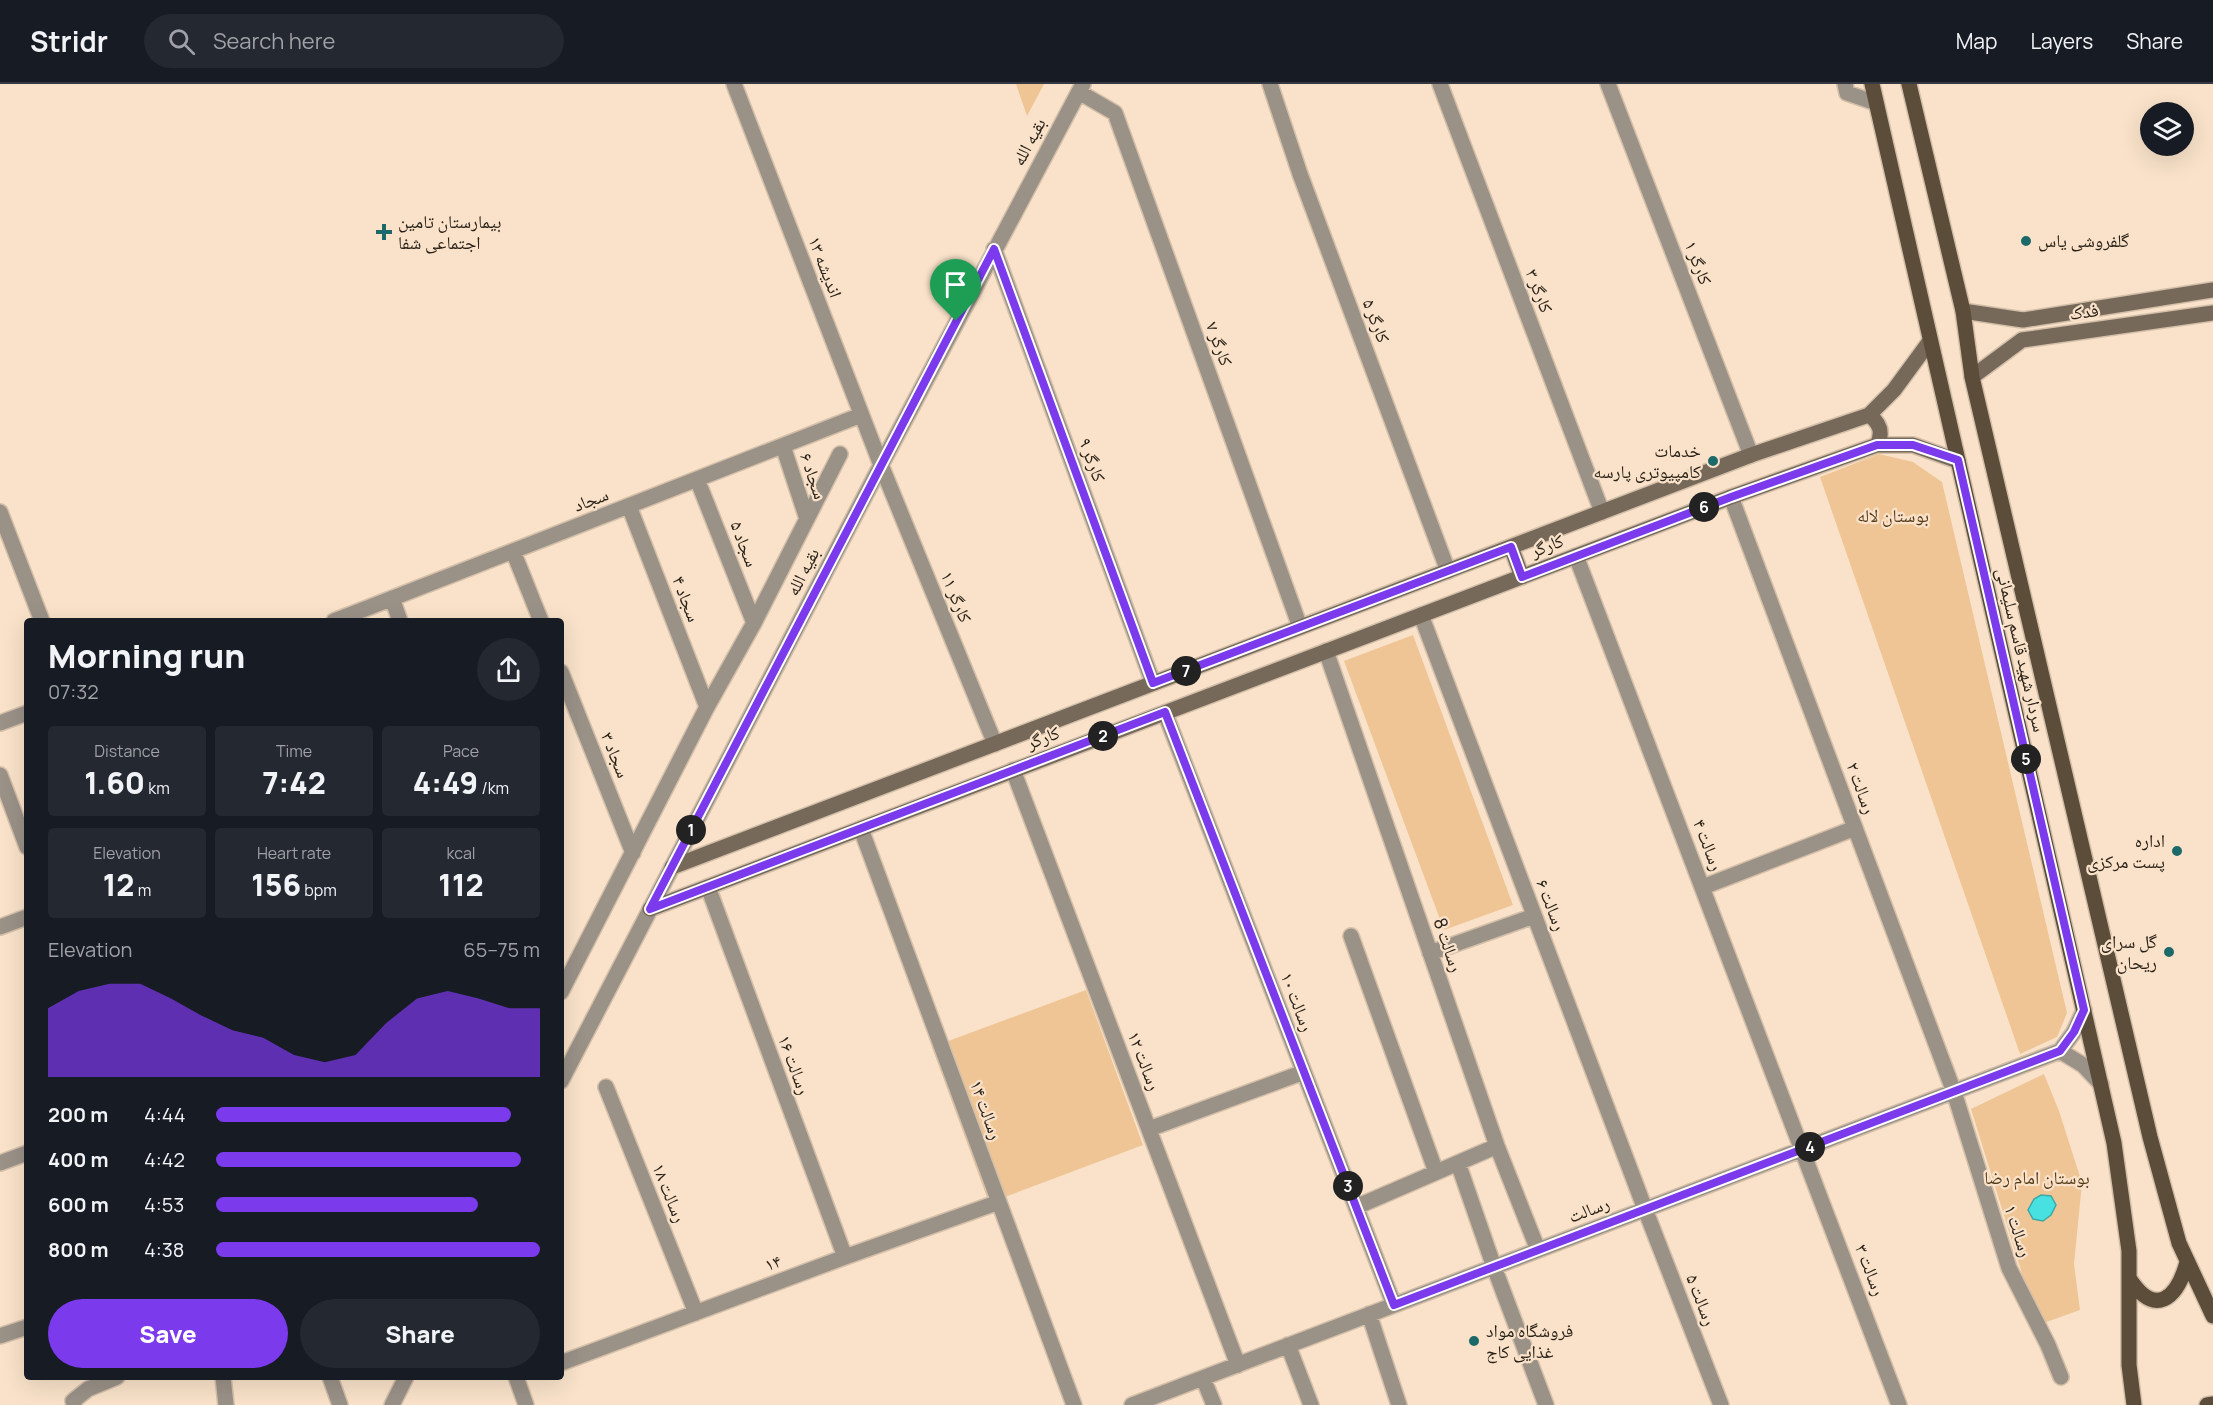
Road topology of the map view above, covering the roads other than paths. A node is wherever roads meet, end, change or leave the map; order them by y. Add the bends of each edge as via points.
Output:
1 (734, 84) edge
2 (1270, 84) edge
3 (1440, 84) edge
4 (1608, 84) edge
5 (1845, 84) edge
6 (1872, 84) edge
7 (1909, 84) edge
8 (1081, 88) edge
9 (1876, 103) junction
10 (994, 249) junction
11 (2213, 290) edge
12 (1963, 311) junction
13 (2213, 314) edge
14 (2023, 320) junction
15 (2022, 340) junction
16 (1930, 341) junction
17 (1972, 377) junction
18 (861, 415) junction
19 (1869, 415) junction
20 (1877, 445) junction
21 (783, 446) junction
22 (840, 454) dead end
23 (1751, 455) junction
24 (1958, 460) junction
25 (881, 465) junction
26 (697, 479) junction
27 (1731, 497) junction
28 (629, 506) junction
29 (0, 512) edge
30 (1602, 512) junction
31 (807, 519) junction
32 (1511, 547) junction
33 (513, 551) junction
34 (1576, 556) junction
35 (1448, 571) junction
36 (1522, 577) junction
37 (392, 598) junction
38 (1421, 615) junction
39 (41, 618) edge
40 (342, 618) edge
41 (399, 618) edge
42 (540, 618) edge
43 (754, 623) junction
44 (1300, 627) junction
45 (1326, 651) junction
46 (564, 680) edge
47 (1153, 683) junction
48 (707, 706) junction
49 (1165, 712) junction
50 (24, 714) edge
51 (0, 723) edge
52 (995, 744) junction
53 (1013, 770) junction
54 (0, 775) edge
55 (1855, 828) junction
56 (861, 829) junction
57 (24, 839) edge
58 (633, 853) junction
59 (672, 867) junction
60 (708, 887) junction
61 (1703, 887) junction
62 (650, 909) junction
63 (1534, 916) junction
64 (24, 918) edge
65 (0, 927) edge
66 (1351, 936) dead end
67 (1430, 953) junction
68 (564, 986) edge
69 (2084, 1010) junction
70 (2060, 1051) junction
71 (1304, 1072) junction
72 (564, 1075) edge
73 (2101, 1084) junction
74 (606, 1087) dead end
75 (1954, 1092) junction
76 (1149, 1129) junction
77 (1497, 1146) junction
78 (1803, 1149) junction
79 (24, 1154) edge
80 (0, 1163) edge
81 (1458, 1163) junction
82 (1436, 1172) junction
83 (999, 1202) junction
84 (1356, 1207) junction
85 (1645, 1209) junction
86 (1539, 1250) junction
87 (844, 1257) junction
88 (2187, 1262) junction
89 (1494, 1267) junction
90 (2129, 1278) junction
91 (1394, 1305) junction
92 (696, 1313) junction
93 (1369, 1314) junction
94 (2213, 1316) edge
95 (24, 1328) edge
96 (0, 1336) edge
97 (1288, 1346) junction
98 (564, 1362) edge
99 (1238, 1365) junction
100 (2061, 1377) dead end
101 (1203, 1378) junction
102 (110, 1380) edge
103 (223, 1380) edge
104 (331, 1380) edge
105 (404, 1380) edge
106 (520, 1380) edge
107 (2213, 1404) edge
108 (74, 1405) edge
109 (226, 1405) edge
110 (340, 1405) edge
111 (392, 1405) edge
112 (526, 1405) edge
113 (1074, 1405) edge
114 (1132, 1405) edge
115 (1214, 1405) edge
116 (1311, 1405) edge
117 (1399, 1405) edge
118 (1546, 1405) edge
119 (1721, 1405) edge
120 (1899, 1405) edge
121 (2134, 1405) edge
122 (2207, 1405) edge

1 - 18 street, اندیشه ۱۳
2 - 35 street, کارگر ۵
3 - 30 street, کارگر ۳
4 - 23 street, کارگر ۱
5 - 9 street via 1847,93
6 - 9 main road, سردار شهید قاسم سلیمانی
7 - 12 main road
8 - 10 street, بقیه الله
8 - 44 street, کارگر ۷ via 1115,113
9 - 16 main road, سردار شهید قاسم سلیمانی
10 - 25 street, بقیه الله
10 - 47 street, کارگر ۹
11 - 14 street, فدک
12 - 14 street, فدک
12 - 17 main road
13 - 15 street, فدک
14 - 15 street via 2013,321 2011,327 2012,334
15 - 17 street, فدک
16 - 19 street, کارگر via 1894,390
16 - 24 main road, سردار شهید قاسم سلیمانی
17 - 88 main road via 2150,1137
18 - 21 street, سجاد
18 - 25 street, اندیشه ۱۳
19 - 20 street via 1880,428
19 - 23 street, کارگر
20 - 24 street, کارگر via 1913,445
20 - 27 street, کارگر
21 - 26 street, سجاد
21 - 31 street, سجاد ۶
22 - 31 street, بقیه الله
23 - 30 street, کارگر
24 - 69 main road, سردار شهید قاسم سلیمانی
25 - 52 street, کارگر ۱۱
25 - 59 street, بقیه الله
26 - 28 street, سجاد
26 - 43 street, سجاد ۵
27 - 34 street, کارگر
27 - 55 street, رسالت ۲
28 - 33 street, سجاد
28 - 48 street, سجاد ۴
29 - 39 street
30 - 32 street, کارگر
31 - 43 street, بقیه الله
32 - 35 street, کارگر
32 - 36 street
33 - 37 street, سجاد
33 - 42 street
34 - 36 street, کارگر
34 - 61 street, رسالت ۴
35 - 44 street, کارگر
36 - 38 street, کارگر
37 - 40 street, سجاد
37 - 41 street
38 - 45 street, کارگر
38 - 63 street, رسالت ۶
43 - 48 street, بقیه الله
44 - 47 street, کارگر
45 - 49 street, کارگر
45 - 67 street, رسالت 8
46 - 58 street, سجاد ۳
47 - 52 street, کارگر
48 - 58 street, بقیه الله
49 - 53 street, کارگر
49 - 71 street, رسالت ۱۰
50 - 51 street
52 - 59 street, کارگر
53 - 56 street, کارگر
53 - 76 street, رسالت ۱۲
54 - 57 street
55 - 61 street
55 - 75 street, رسالت ۲
56 - 60 street, کارگر
56 - 83 street, رسالت ۱۴
58 - 68 street, بقیه الله
59 - 62 street, بقیه الله
60 - 62 street, کارگر
60 - 87 street, رسالت ۱۶
61 - 78 street, رسالت ۴
62 - 72 street, بقیه الله
63 - 67 street
63 - 85 street, رسالت ۶
64 - 65 street
66 - 82 street
67 - 77 street, رسالت 8
69 - 70 street
69 - 73 main road, سردار شهید قاسم سلیمانی
70 - 73 street via 2083,1065
70 - 75 street, رسالت
71 - 76 street
71 - 84 street, رسالت ۱۰
73 - 90 main road, سردار شهید قاسم سلیمانی via 2114,1143
74 - 92 street, رسالت ۱۸
75 - 78 street, رسالت
75 - 100 street, رسالت ۱ via 2009,1268
76 - 99 street, رسالت ۱۲
77 - 81 street
77 - 86 street, رسالت 8
78 - 85 street, رسالت
78 - 120 street, رسالت ۳
79 - 80 street
81 - 82 street
81 - 89 street
82 - 84 street
83 - 87 street, ۱۴
83 - 113 street, رسالت ۱۴
84 - 91 street, رسالت ۱۰
85 - 86 street, رسالت
85 - 119 street, رسالت ۵
86 - 89 street, رسالت
87 - 92 street, ۱۴
88 - 90 main road via 2179,1284 2163,1300 2150,1300 2138,1292
88 - 94 main road
89 - 91 street, رسالت
89 - 118 street
90 - 121 main road, سردار شهید قاسم سلیمانی via 2129,1365
91 - 93 street, رسالت
92 - 98 street, ۱۴
93 - 97 street, رسالت
93 - 117 street
95 - 96 street
97 - 99 street, رسالت
97 - 116 street
99 - 101 street, رسالت
101 - 114 street, رسالت
101 - 115 street
102 - 108 street via 88,1389
103 - 109 street
104 - 110 street
105 - 111 street
106 - 112 street
107 - 122 main road

